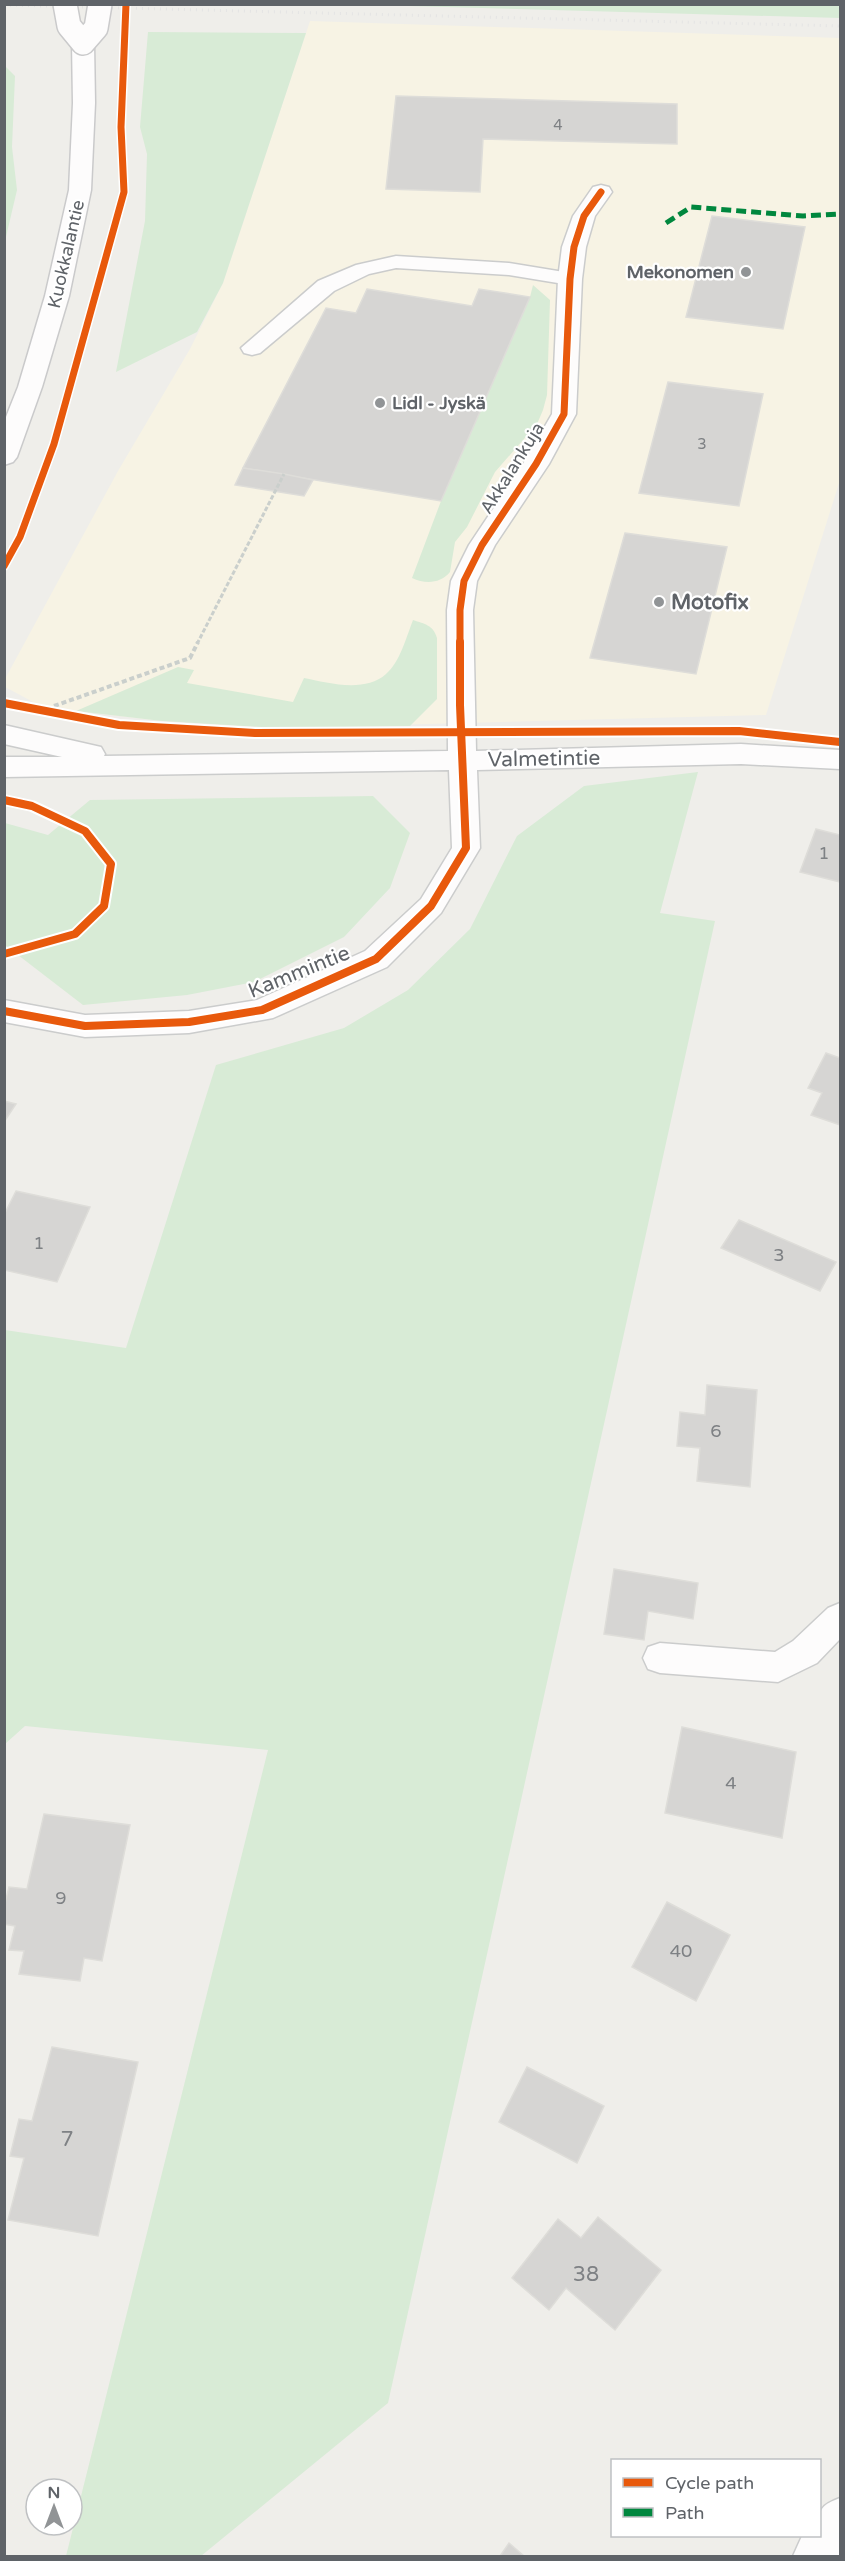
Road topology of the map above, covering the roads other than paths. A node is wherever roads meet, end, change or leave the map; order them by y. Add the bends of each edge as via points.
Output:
1 (65, 4) edge
2 (100, 4) edge
3 (83, 43) junction
4 (601, 192) dead end
5 (570, 279) junction
6 (252, 348) dead end
7 (4, 457) edge
8 (4, 734) edge
9 (840, 760) edge
10 (462, 761) junction
11 (139, 766) junction
12 (4, 767) edge
13 (4, 1011) edge
14 (840, 1618) edge
15 (660, 1658) dead end
16 (840, 2520) edge
17 (815, 2556) edge

1 - 3 street, bridge via 70,30
2 - 3 street, bridge via 96,28
3 - 7 street, Kuokkalantie via 78,199 57,296
4 - 5 street, Akkalankuja via 584,216 574,247
5 - 6 lane via 509,269 396,262 363,269 326,286
5 - 10 street, Akkalankuja via 564,414 464,581 460,610
8 - 11 street, Valmetintie
9 - 10 street, Valmetintie via 741,754
10 - 11 street, Valmetintie
10 - 13 street, Kammintie via 466,848 431,906 376,959 262,1010 189,1022 84,1026
11 - 12 street, Valmetintie
14 - 15 lane via 805,1652 778,1667
16 - 17 street

